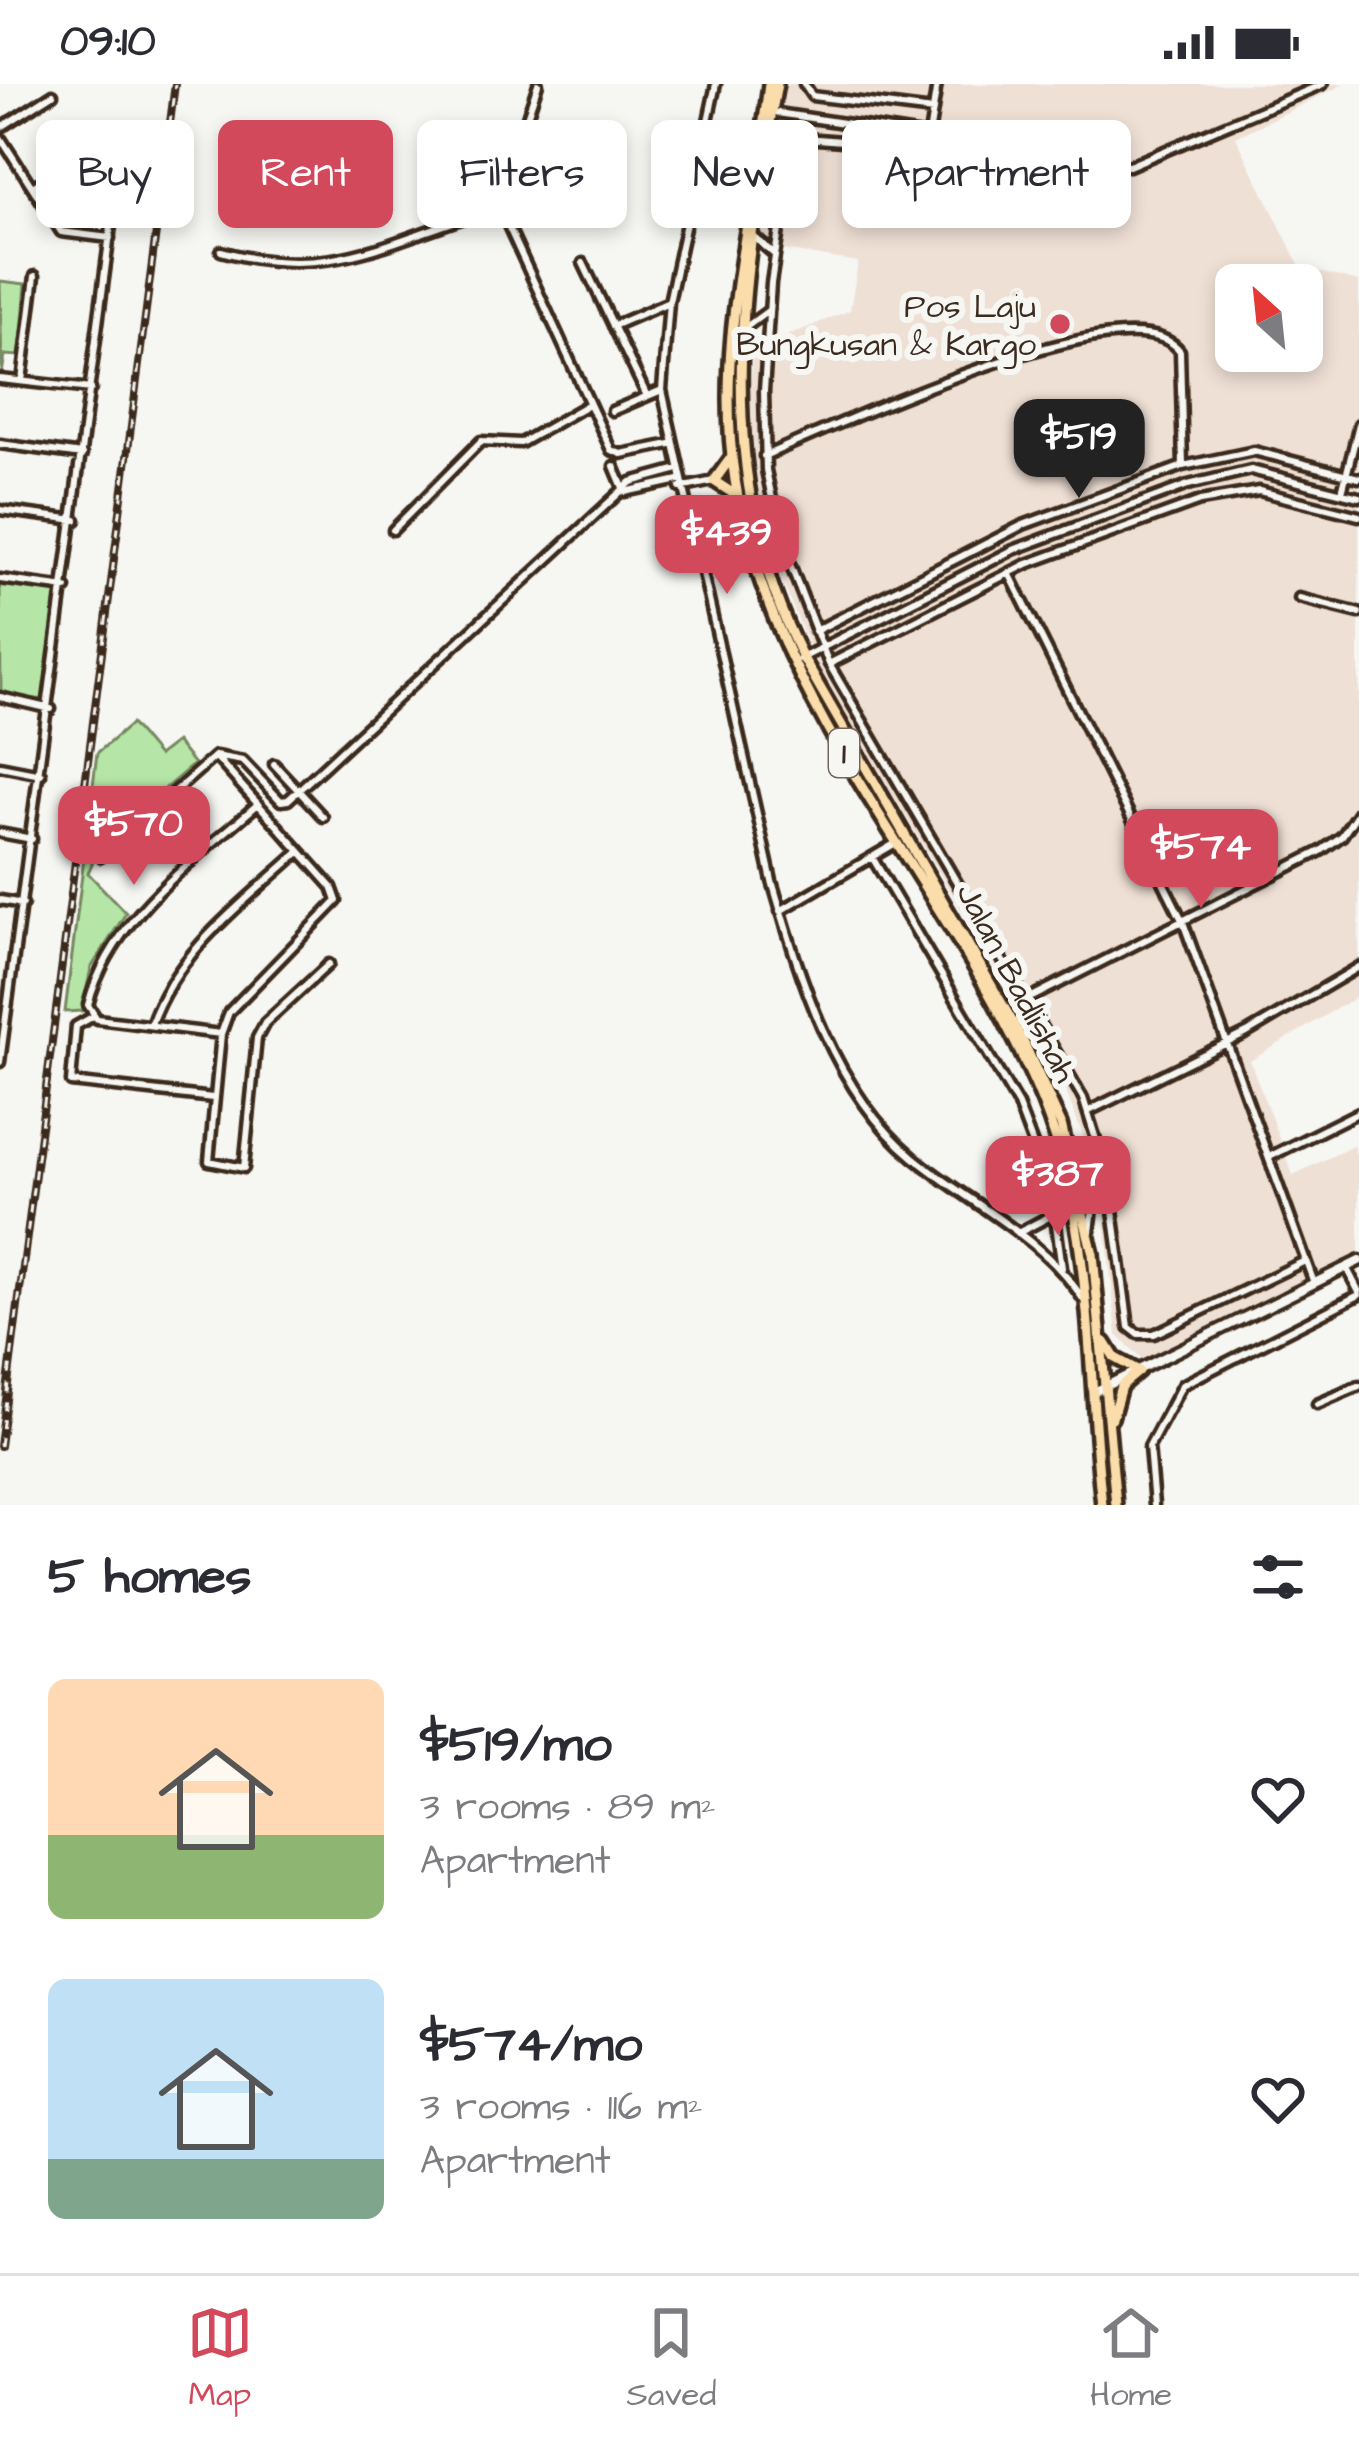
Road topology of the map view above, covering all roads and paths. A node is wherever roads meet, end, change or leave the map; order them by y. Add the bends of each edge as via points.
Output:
1 (538, 84) edge
2 (716, 84) edge
3 (773, 84) edge
4 (804, 84) edge
5 (937, 84) edge
6 (1323, 84) edge
7 (53, 94) dead end
8 (933, 111) junction
9 (768, 112) junction
10 (804, 118) joint
11 (526, 120) edge
12 (932, 120) edge
13 (842, 124) edge
14 (0, 128) edge
15 (0, 137) edge
16 (1131, 165) edge
17 (36, 184) edge
18 (32, 187) junction
19 (111, 228) edge
20 (438, 228) edge
21 (510, 228) edge
22 (780, 228) edge
23 (754, 237) junction
24 (110, 238) junction
25 (220, 251) dead end
26 (776, 255) junction
27 (583, 263) dead end
28 (34, 276) dead end
29 (669, 302) junction
30 (768, 311) junction
31 (613, 326) junction
32 (740, 331) junction
33 (0, 379) edge
34 (22, 381) junction
35 (91, 389) junction
36 (662, 390) junction
37 (646, 394) junction
38 (589, 404) junction
39 (612, 410) dead end
40 (1359, 424) edge
41 (0, 444) edge
42 (670, 444) junction
43 (82, 454) junction
44 (732, 454) junction
45 (764, 456) junction
46 (614, 466) dead end
47 (1183, 466) junction
48 (676, 470) junction
49 (1347, 475) junction
50 (1359, 478) edge
51 (714, 482) junction
52 (679, 484) junction
53 (625, 492) junction
54 (1342, 493) junction
55 (1359, 497) edge
56 (738, 498) junction
57 (0, 510) edge
58 (1359, 516) edge
59 (76, 520) junction
60 (393, 530) dead end
61 (1009, 573) junction
62 (0, 578) edge
63 (66, 588) junction
64 (1299, 598) dead end
65 (1359, 613) edge
66 (815, 631) junction
67 (822, 648) junction
68 (797, 660) junction
69 (829, 664) junction
70 (0, 698) edge
71 (51, 709) junction
72 (215, 756) junction
73 (274, 764) dead end
74 (0, 766) edge
75 (41, 774) junction
76 (299, 792) junction
77 (258, 804) junction
78 (1359, 811) edge
79 (322, 817) dead end
80 (0, 833) edge
81 (32, 839) junction
82 (902, 840) junction
83 (300, 851) junction
84 (101, 857) dead end
85 (872, 857) junction
86 (0, 900) edge
87 (23, 904) junction
88 (780, 911) junction
89 (1183, 922) junction
90 (329, 964) dead end
91 (1359, 967) edge
92 (0, 968) edge
93 (13, 971) junction
94 (1028, 999) junction
95 (92, 1017) junction
96 (151, 1024) junction
97 (221, 1034) junction
98 (1227, 1042) junction
99 (1, 1052) edge
100 (0, 1062) edge
101 (213, 1098) junction
102 (1089, 1111) junction
103 (1359, 1112) edge
104 (1269, 1156) junction
105 (1108, 1181) junction
106 (1074, 1203) junction
107 (1055, 1216) junction
108 (1018, 1233) junction
109 (1090, 1233) junction
110 (1305, 1261) junction
111 (1359, 1261) edge
112 (1346, 1267) junction
113 (1063, 1271) junction
114 (1314, 1283) junction
115 (1359, 1294) edge
116 (1088, 1306) junction
117 (1102, 1336) junction
118 (1139, 1371) junction
119 (1359, 1386) edge
120 (1106, 1387) junction
121 (1094, 1392) junction
122 (1317, 1405) dead end
123 (1110, 1436) junction
124 (1102, 1505) edge
125 (1116, 1505) edge
126 (1154, 1505) edge

1 - 11 street
2 - 29 street
3 - 9 main road, 1
4 - 8 street via 812,95
5 - 8 street
6 - 16 street
7 - 14 street
8 - 12 street
9 - 10 street
9 - 23 main road, 1
9 - 44 main road, 1 via 733,319
10 - 13 street
15 - 18 street
17 - 18 street
18 - 24 street via 61,232
19 - 24 street
20 - 25 street via 347,258 281,266
21 - 38 street
22 - 26 street
23 - 26 street
23 - 32 main road, 1
24 - 35 street
26 - 30 street
27 - 31 street
28 - 34 street
29 - 31 street
29 - 36 street
30 - 32 street
30 - 45 street
31 - 37 street
32 - 68 main road, 1 via 738,421 755,533
33 - 34 street
34 - 35 street
35 - 43 street
36 - 37 street
36 - 42 street
37 - 39 street
38 - 42 street via 613,452
38 - 60 street via 521,443 481,441
40 - 49 street
41 - 43 street
42 - 48 street
43 - 59 street
44 - 51 main road
44 - 56 main road, 1
45 - 47 street via 1056,342 1112,334 1165,338 1182,355
45 - 66 street via 781,541
46 - 53 street
47 - 49 street via 1254,451
47 - 66 street via 1023,525
48 - 52 street
48 - 53 street via 635,480
49 - 50 street
49 - 54 street
51 - 52 street
51 - 56 main road
52 - 53 street
52 - 88 street
53 - 76 street
54 - 55 street
54 - 67 street via 1252,470 1187,485 1013,550
56 - 68 main road, 1 via 750,556
57 - 59 street
58 - 61 street via 1246,490 1136,522
59 - 63 street
61 - 69 street
61 - 89 street
62 - 63 street
63 - 71 street
64 - 65 street
66 - 67 street
67 - 68 street
67 - 69 street
68 - 82 main road, Jalan Badlishah / 1
69 - 94 street
70 - 71 street
71 - 75 street
72 - 76 street via 243,761 281,801
72 - 77 street
72 - 84 street
73 - 76 street
74 - 75 street
75 - 81 street
76 - 79 street
77 - 83 street
77 - 95 street via 123,932 96,980
78 - 89 street via 1321,851
80 - 81 street
81 - 87 street
82 - 85 street
82 - 106 main road, Jalan Badlishah / 1 via 1035,1084
82 - 109 main road, Jalan Badlishah / 1 via 1045,1082
83 - 96 street via 193,952
83 - 97 street via 337,901 242,993
85 - 88 street
85 - 107 street via 1004,1074
86 - 87 street
87 - 93 street
88 - 108 street via 823,1027 879,1123
89 - 94 street
89 - 98 street
90 - 101 street via 256,1038 244,1168 209,1162
91 - 98 street
92 - 93 street
93 - 99 street
94 - 102 street
95 - 96 street
95 - 101 street via 76,1026 70,1082
96 - 97 street
97 - 101 street
98 - 102 street
98 - 104 street
99 - 100 street
102 - 105 street
103 - 104 street
104 - 110 street
105 - 109 street
105 - 110 street via 1124,1311 1135,1333 1154,1334
106 - 107 street
106 - 116 main road, Jalan Badlishah / 1
107 - 108 street
107 - 113 street
108 - 113 street
109 - 117 main road, Jalan Badlishah / 1
110 - 114 street
111 - 112 street
112 - 114 street
112 - 115 street
113 - 116 street
114 - 118 street
115 - 126 street via 1182,1385 1149,1448
116 - 121 main road, Jalan Badlishah / 1
117 - 118 main road via 1115,1358
117 - 120 main road, Jalan Badlishah / 1
118 - 120 street
118 - 123 main road via 1121,1387
119 - 122 street
120 - 121 street
120 - 123 main road, Jalan Badlishah / 1
121 - 124 main road, Jalan Badlishah / 1
123 - 125 main road, Jalan Badlishah / 1

